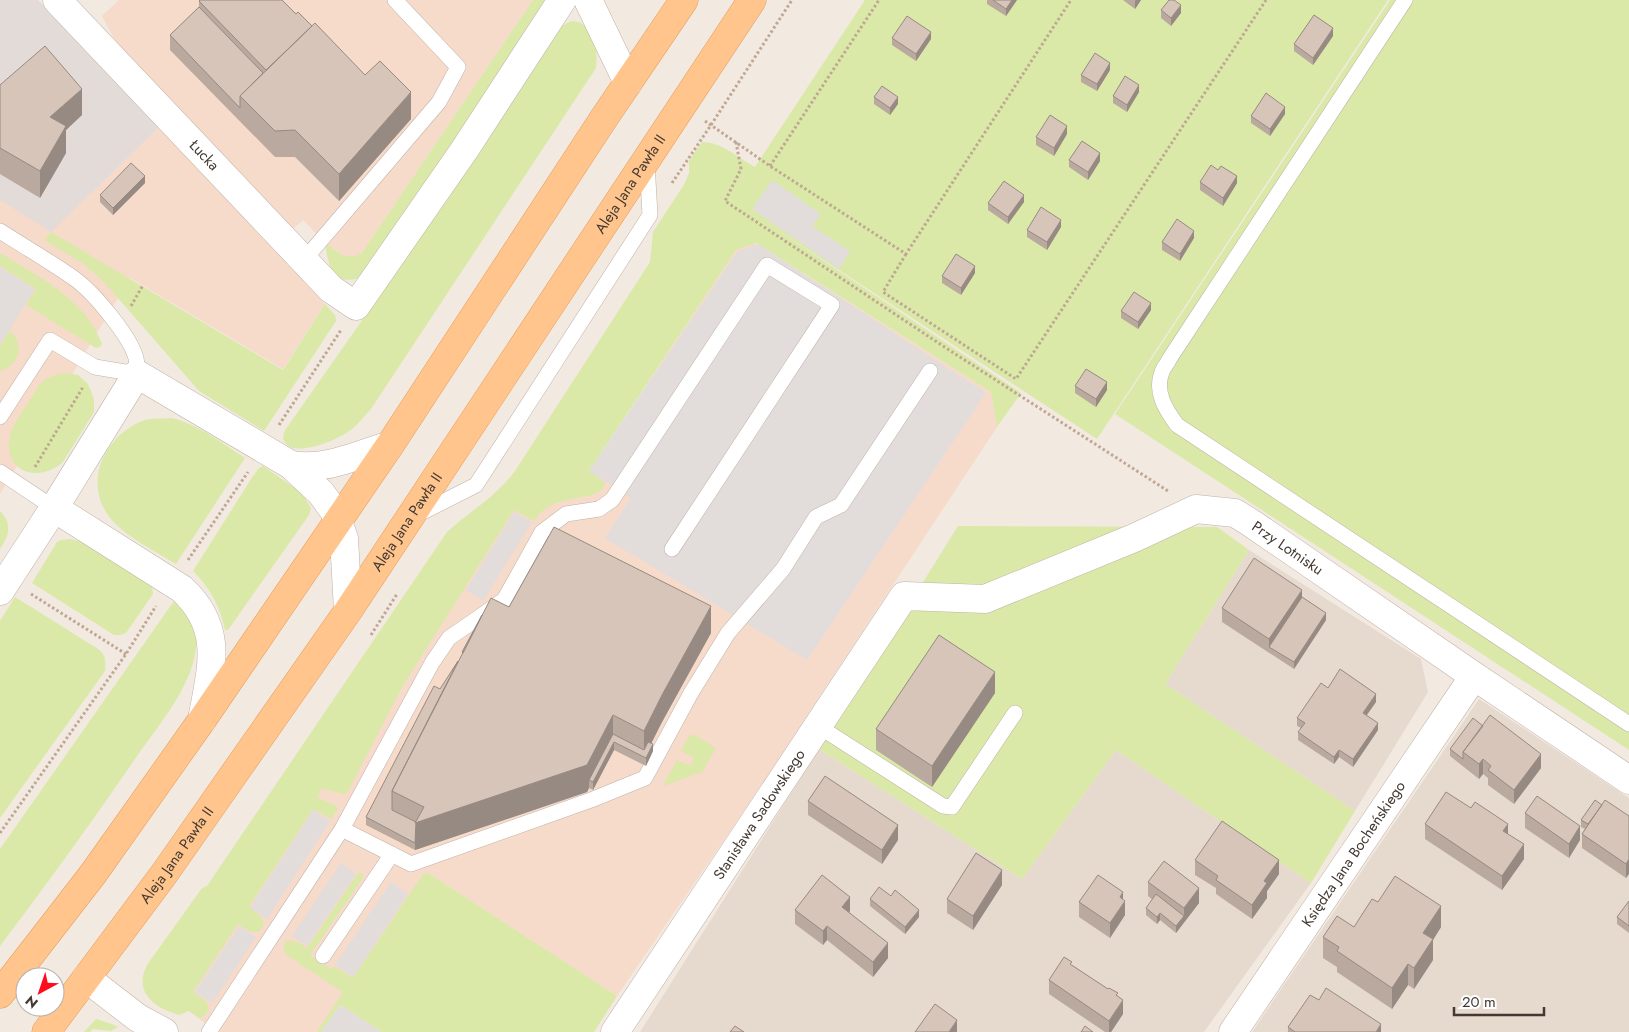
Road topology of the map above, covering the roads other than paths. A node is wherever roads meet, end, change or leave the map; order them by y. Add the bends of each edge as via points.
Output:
1 (57, 0) edge
2 (395, 0) edge
3 (562, 0) edge
4 (588, 0) edge
5 (684, 0) edge
6 (752, 0) edge
7 (1405, 0) edge
8 (628, 83) junction
9 (647, 158) junction
10 (0, 232) edge
11 (304, 260) junction
12 (930, 371) dead end
13 (137, 374) junction
14 (0, 418) edge
15 (390, 446) junction
16 (291, 465) junction
17 (0, 472) edge
18 (54, 508) junction
19 (407, 520) junction
20 (338, 521) junction
21 (672, 549) dead end
22 (4, 585) edge
23 (904, 596) joint
24 (348, 611) junction
25 (1474, 676) junction
26 (1015, 713) dead end
27 (202, 720) junction
28 (1629, 724) edge
29 (818, 726) junction
30 (1629, 780) edge
31 (342, 829) junction
32 (392, 854) junction
33 (323, 956) dead end
34 (86, 978) junction
35 (0, 994) edge
36 (46, 1032) edge
37 (164, 1032) edge
38 (209, 1032) edge
39 (615, 1032) edge
40 (1233, 1032) edge

1 - 11 street, Łucka
2 - 11 lane via 458,67 439,102
3 - 11 street, Łucka via 466,149 356,306 331,289
4 - 8 street
5 - 8 main road
6 - 9 main road, Aleja Jana Pawła II
7 - 28 lane via 1170,358 1161,373 1159,391 1166,410 1177,425
8 - 15 main road
9 - 19 main road, Aleja Jana Pawła II
9 - 19 lane via 650,215 476,485
10 - 13 lane via 77,280 102,306 131,346
12 - 32 lane via 841,506 816,517 783,569 728,633 691,692 646,778 411,864
13 - 14 lane via 95,367 50,340
13 - 16 street
13 - 18 street
15 - 16 street via 317,467
15 - 20 main road
16 - 20 street via 328,500
17 - 18 lane
18 - 22 street
18 - 27 street via 182,589 195,601 211,637 212,663
19 - 24 main road, Aleja Jana Pawła II
20 - 24 street via 344,538
20 - 27 main road
21 - 31 lane via 832,305 767,265 612,500 598,509 566,514 542,532 504,600 446,641
23 - 25 street, Przy Lotnisku via 985,599 1196,509 1234,513
23 - 29 street, Stanisława Sadowskiego
24 - 34 main road, Aleja Jana Pawła II via 164,874
25 - 30 street, Przy Lotnisku
25 - 40 street, Księdza Jana Bocheńskiego
26 - 29 lane via 952,807 943,806
27 - 35 main road via 93,874
29 - 39 street, Stanisława Sadowskiego
31 - 32 lane
31 - 38 lane
32 - 33 lane
34 - 36 main road, Aleja Jana Pawła II
34 - 37 street via 138,1018

